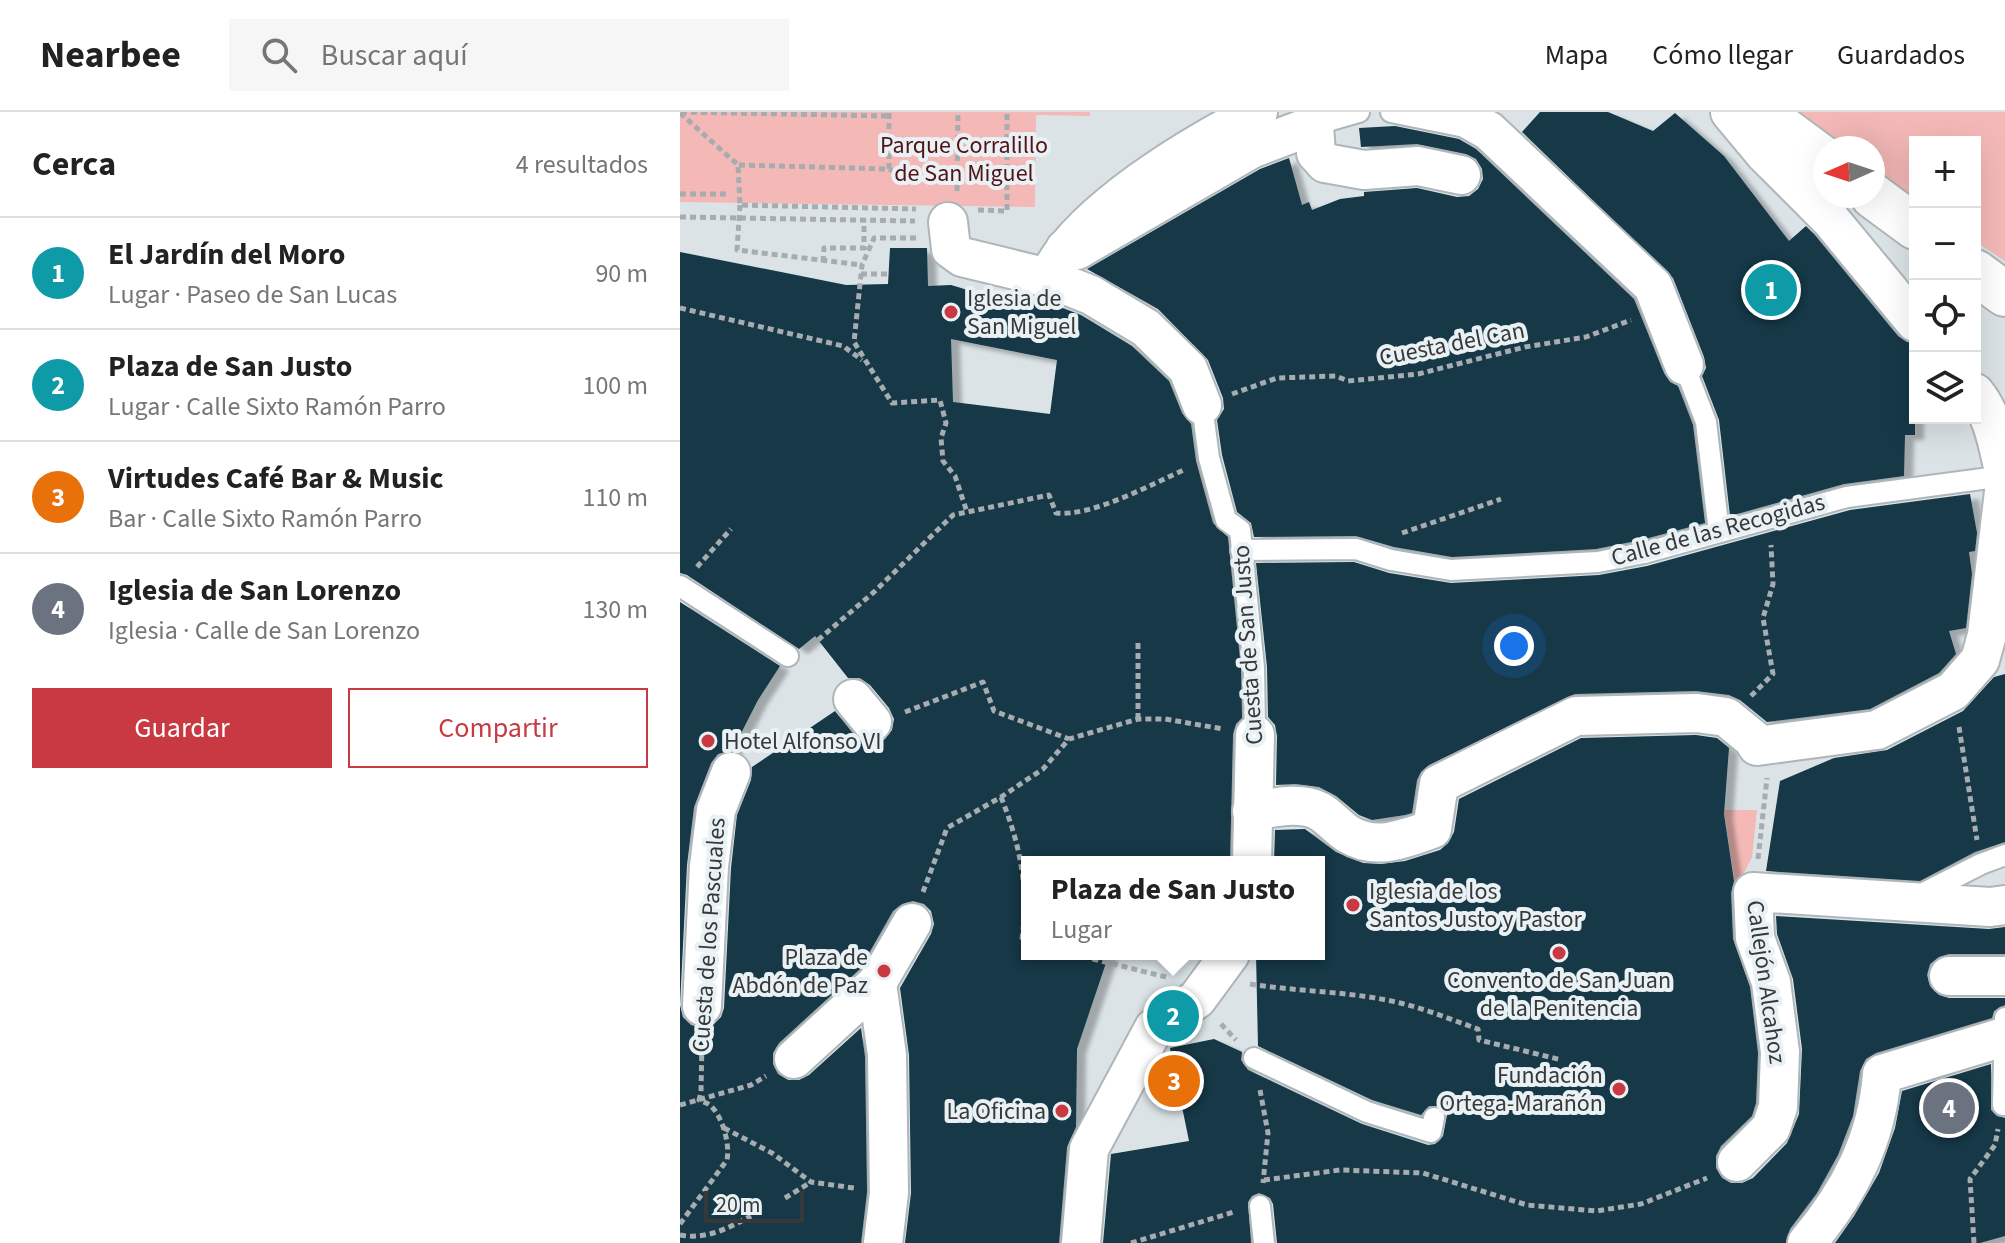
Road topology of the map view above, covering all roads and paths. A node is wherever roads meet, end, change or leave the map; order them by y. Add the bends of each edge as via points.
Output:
1 (717, 112) edge
2 (958, 112) edge
3 (1007, 112) edge
4 (1258, 112) edge
5 (1359, 112) edge
6 (1391, 112) edge
7 (1456, 112) edge
8 (1730, 112) edge
9 (1755, 112) edge
10 (680, 113) edge
11 (796, 113) edge
12 (889, 114) edge
13 (1314, 125) junction
14 (1489, 131) junction
15 (1813, 151) edge
16 (738, 165) junction
17 (889, 169) junction
18 (1461, 175) dead end
19 (957, 179) junction
20 (1008, 181) junction
21 (680, 194) edge
22 (730, 194) dead end
23 (740, 205) junction
24 (1885, 205) edge
25 (860, 208) junction
26 (951, 209) junction
27 (680, 217) edge
28 (740, 219) junction
29 (862, 220) junction
30 (1909, 223) edge
31 (887, 238) dead end
32 (823, 262) junction
33 (1056, 263) junction
34 (862, 265) junction
35 (861, 274) junction
36 (889, 274) dead end
37 (1981, 276) edge
38 (2005, 294) edge
39 (680, 308) edge
40 (1662, 309) junction
41 (1909, 315) edge
42 (866, 363) junction
43 (1684, 365) joint
44 (1981, 401) edge
45 (1202, 405) junction
46 (1209, 458) junction
47 (2005, 476) edge
48 (2005, 483) edge
49 (1501, 499) dead end
50 (967, 512) junction
51 (1769, 517) junction
52 (731, 529) dead end
53 (1719, 532) junction
54 (1356, 549) junction
55 (1241, 550) junction
56 (680, 586) edge
57 (1996, 635) edge
58 (818, 640) dead end
59 (1138, 640) dead end
60 (788, 656) dead end
61 (1953, 691) junction
62 (863, 710) dead end
63 (1726, 717) junction
64 (1138, 719) junction
65 (1255, 735) junction
66 (1069, 739) junction
67 (731, 772) dead end
68 (1767, 778) dead end
69 (1001, 797) junction
70 (1252, 811) junction
71 (2005, 855) edge
72 (1252, 856) edge
73 (1981, 864) junction
74 (1021, 869) edge
75 (1753, 892) junction
76 (1907, 902) junction
77 (2005, 905) edge
78 (912, 923) joint
79 (1092, 960) edge
80 (1101, 960) edge
81 (1102, 963) junction
82 (1949, 976) dead end
83 (2005, 976) edge
84 (1212, 979) edge
85 (877, 983) junction
86 (702, 1006) joint
87 (2004, 1028) edge
88 (1254, 1058) junction
89 (794, 1059) dead end
90 (1562, 1060) dead end
91 (751, 1085) dead end
92 (699, 1100) junction
93 (680, 1105) edge
94 (2003, 1105) edge
95 (1434, 1118) dead end
96 (723, 1128) junction
97 (1737, 1162) joint
98 (811, 1182) junction
99 (889, 1193) junction
100 (785, 1198) dead end
101 (1260, 1206) joint
102 (751, 1216) dead end
103 (680, 1224) edge
104 (680, 1235) edge
105 (883, 1243) edge
106 (1081, 1243) edge
107 (1131, 1243) edge
108 (1264, 1243) edge
109 (1807, 1243) edge
110 (1974, 1243) edge

1 - 10 path
1 - 11 path
2 - 19 path
3 - 20 path
4 - 33 street via 1166,164 1117,201
5 - 13 lane
6 - 14 lane
7 - 14 street
8 - 41 street via 1830,219
9 - 15 street
10 - 16 path
11 - 12 path
12 - 17 path
13 - 18 street via 1316,153 1325,163 1364,170 1418,166
13 - 33 street via 1251,149
14 - 40 street via 1653,286
16 - 17 path
16 - 23 path
17 - 19 path via 905,177
19 - 20 path
19 - 26 path
20 - 26 path via 1007,211
21 - 22 path
23 - 25 path
23 - 28 path
24 - 30 street
25 - 26 path
25 - 29 path
26 - 29 path
26 - 33 street, Cuesta de San Justo via 951,249 962,257
27 - 28 path
28 - 29 path
28 - 32 path via 737,250
29 - 32 path via 864,248 824,248
31 - 34 path via 874,238
32 - 34 path
33 - 45 street, Cuesta de San Justo via 1091,295 1146,328 1188,369
34 - 35 path
35 - 36 path
35 - 42 path via 854,342
37 - 38 street
39 - 42 path via 843,346
40 - 43 street
40 - 45 path, Cuesta del Can via 1586,337 1418,374 1348,381 1336,376 1277,378
42 - 50 path via 892,403 940,400 946,423 943,461 955,476
43 - 53 lane via 1706,422
44 - 47 street
45 - 46 lane, Cuesta de San Justo
46 - 50 path via 1120,498 1068,514 1056,513 1049,495
46 - 55 lane, Cuesta de San Justo via 1226,520 1240,530
47 - 51 lane, Calle de las Recogidas via 1847,497
48 - 57 street
49 - 54 path
50 - 58 path via 953,515
51 - 53 lane, Calle de las Recogidas
51 - 63 path via 1773,584 1763,618 1773,674
52 - 56 path
53 - 54 lane, Calle de las Recogidas via 1598,562 1451,570
54 - 55 lane, Calle de las Recogidas
55 - 65 lane, Cuesta de San Justo via 1254,668
56 - 60 lane
57 - 61 street
59 - 64 path
61 - 63 street via 1877,730 1757,746
61 - 73 path
62 - 66 path via 983,682 994,711
63 - 70 street via 1576,716 1439,784 1432,829 1396,842 1363,841 1319,811 1298,805
64 - 65 path
64 - 66 path
65 - 70 street, Cuesta de San Justo
66 - 69 path via 1043,769
67 - 86 street, Cuesta de los Pascuales via 714,824
68 - 75 path, Callejón Alcahoz
69 - 74 path
69 - 78 path via 947,828
70 - 72 street, Cuesta de San Justo
71 - 73 lane
73 - 76 lane
75 - 76 street
75 - 97 street, Callejón Alcahoz via 1755,938 1771,982 1780,1052 1778,1107 1771,1128
76 - 77 street
78 - 85 street
79 - 81 path
80 - 81 path
81 - 84 path
82 - 83 street
84 - 88 path
84 - 90 path via 1402,1003 1478,1029 1479,1040
84 - 106 street via 1154,1028 1089,1149
85 - 89 street
85 - 99 street via 887,1055
86 - 92 path, Cuesta de los Pascuales
87 - 94 lane
87 - 109 street via 1882,1074 1879,1107 1860,1164 1832,1213
88 - 95 lane via 1367,1112 1431,1132
88 - 97 path via 1268,1133 1263,1180 1340,1170 1423,1173 1527,1205 1596,1211 1653,1200
91 - 92 path
92 - 93 path
92 - 96 path via 712,1107
94 - 110 path via 1995,1145 1970,1179
96 - 98 path via 772,1153
96 - 103 path via 727,1160
98 - 99 path
98 - 100 path
99 - 105 street
101 - 107 path
101 - 108 lane
102 - 104 path via 712,1234

